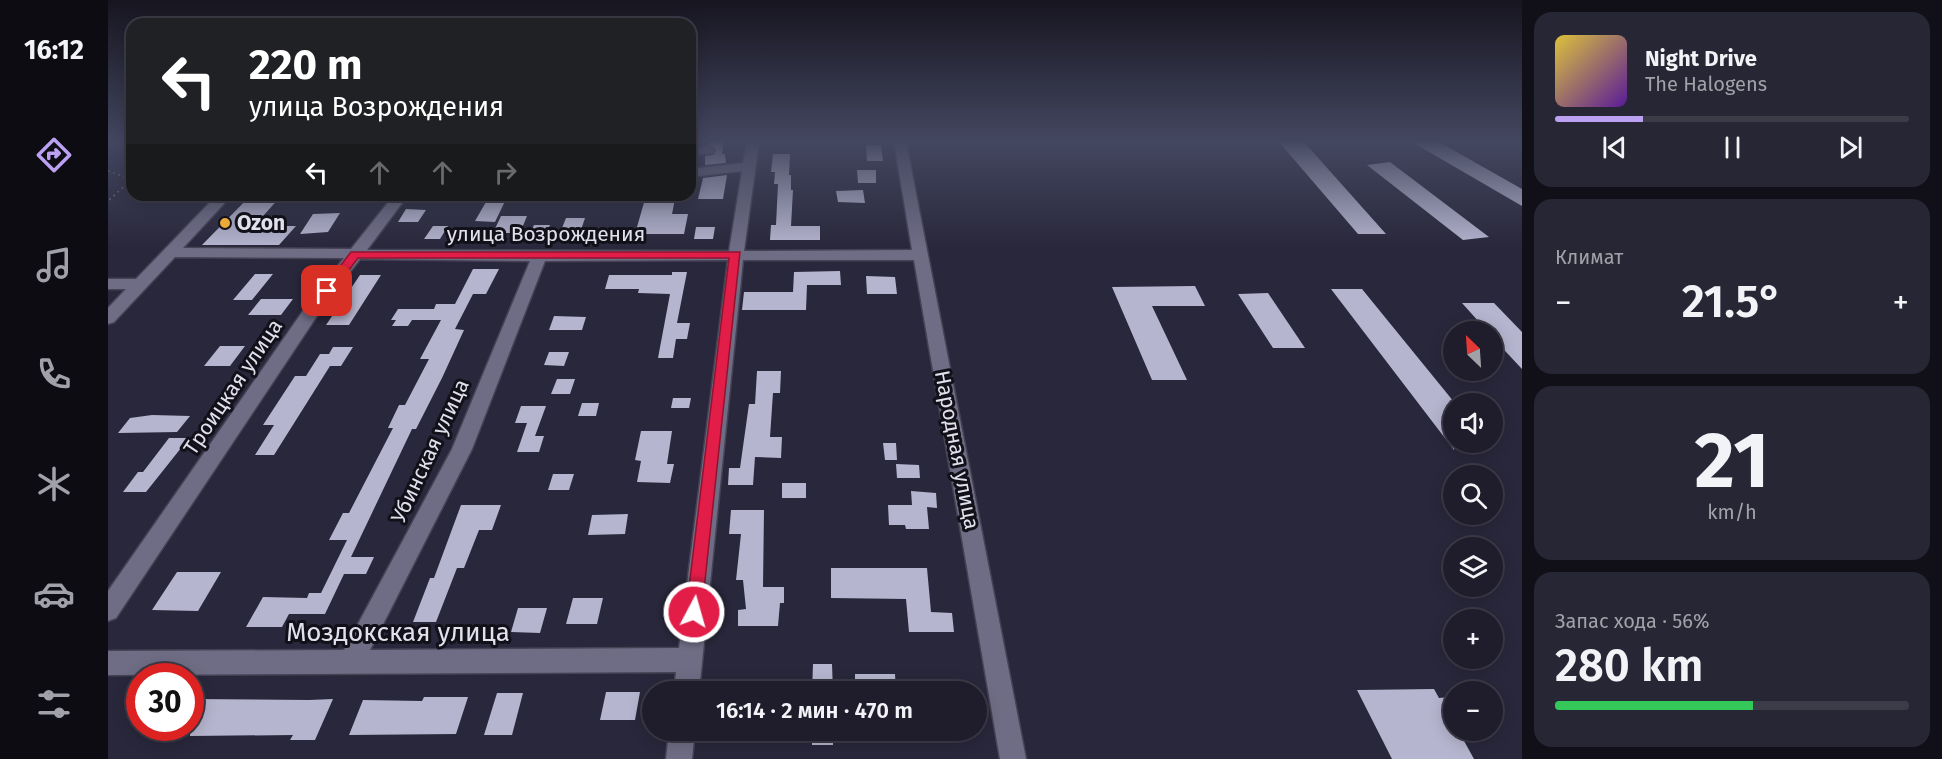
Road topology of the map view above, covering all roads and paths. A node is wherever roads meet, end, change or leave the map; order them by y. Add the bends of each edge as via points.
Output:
1 (748, 177) edge
2 (906, 177) edge
3 (126, 185) edge
4 (108, 201) edge
5 (219, 201) edge
6 (396, 201) edge
7 (171, 252) junction
8 (355, 255) junction
9 (736, 255) junction
10 (920, 255) junction
11 (539, 256) junction
12 (108, 284) edge
13 (140, 284) junction
14 (108, 318) edge
15 (108, 610) edge
16 (689, 660) junction
17 (351, 661) junction
18 (108, 663) edge
19 (687, 681) edge
20 (681, 741) edge
21 (679, 759) edge
22 (1013, 759) edge

1 - 9 street
2 - 10 street, Народная улица
3 - 4 path
5 - 7 street
6 - 8 street, Троицкая улица
7 - 8 street, улица Возрождения
7 - 13 street
8 - 11 street, улица Возрождения
8 - 15 street, Троицкая улица via 313,309
9 - 10 street, улица Возрождения
9 - 11 street, улица Возрождения
9 - 16 street
10 - 22 street, Народная улица
11 - 17 street, Убинская улица via 462,450
12 - 13 street
13 - 14 street
16 - 17 street, Моздокская улица
16 - 19 street
17 - 18 street, Моздокская улица
20 - 21 street

